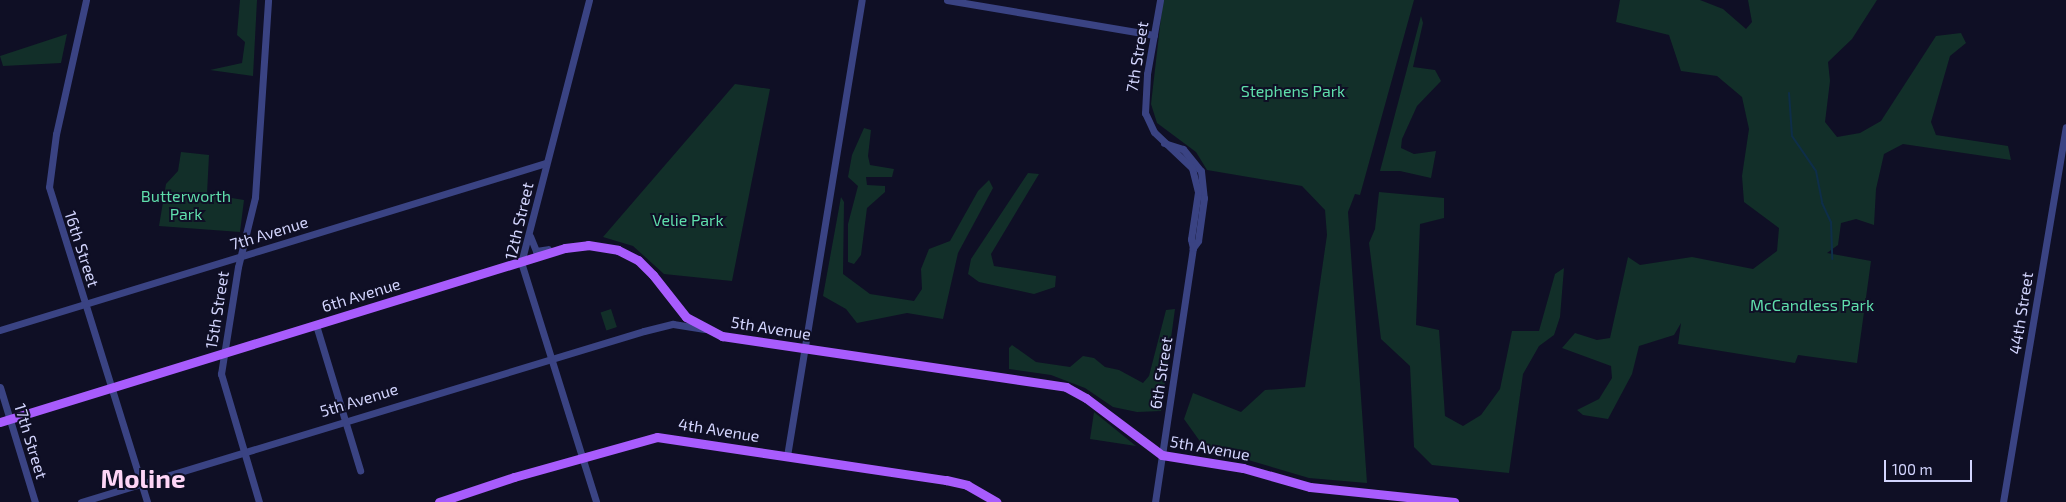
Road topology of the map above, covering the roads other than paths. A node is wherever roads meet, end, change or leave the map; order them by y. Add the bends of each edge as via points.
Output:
1 (86, 0) edge
2 (268, 0) edge
3 (589, 0) edge
4 (862, 0) edge
5 (947, 0) edge
6 (1160, 0) edge
7 (1154, 35) junction
8 (2066, 128) edge
9 (546, 163) junction
10 (529, 229) junction
11 (588, 245) junction
12 (1193, 248) joint
13 (241, 255) junction
14 (521, 262) junction
15 (86, 304) junction
16 (316, 325) junction
17 (705, 329) junction
18 (0, 330) edge
19 (804, 349) junction
20 (224, 354) junction
21 (552, 358) junction
22 (0, 387) edge
23 (111, 388) junction
24 (10, 419) junction
25 (345, 420) junction
26 (0, 422) edge
27 (242, 451) junction
28 (1162, 455) junction
29 (582, 456) junction
30 (787, 456) junction
31 (360, 470) dead end
32 (140, 483) junction
33 (35, 502) edge
34 (82, 502) edge
35 (147, 502) edge
36 (259, 502) edge
37 (439, 502) edge
38 (596, 502) edge
39 (997, 502) edge
40 (1155, 502) edge
41 (1454, 502) edge
42 (2003, 502) edge

1 - 15 street, 16th Street via 48,182
2 - 13 street, 15th Street via 255,198
3 - 9 street, 12th Street
4 - 19 street
5 - 7 street
6 - 7 street, 7th Street
7 - 12 street, 7th Street via 1144,104 1151,127 1187,162 1196,176 1198,192
8 - 42 street, 44th Street
9 - 10 street, 12th Street
9 - 13 street, 7th Avenue
10 - 11 street via 531,245 536,250
10 - 14 street, 12th Street
11 - 14 main road, 6th Avenue
11 - 17 main road, 6th Avenue via 618,250 638,260 654,275 681,313
12 - 28 street, 6th Street
13 - 15 street, 7th Avenue
13 - 20 street, 15th Street
14 - 16 main road, 6th Avenue
14 - 21 street, 12th Street via 536,319
15 - 18 street, 7th Avenue
15 - 23 street, 16th Street
16 - 20 main road, 6th Avenue
16 - 25 street
17 - 19 main road, 5th Avenue via 722,336
17 - 21 street, 5th Avenue via 673,324
19 - 28 main road, 5th Avenue via 1071,388
19 - 30 street
20 - 23 main road, 6th Avenue
20 - 27 street, 15th Street via 221,380
21 - 25 street, 5th Avenue
21 - 29 street, 12th Street
22 - 24 street, 17th Street
23 - 24 main road, 6th Avenue
23 - 32 street, 16th Street
24 - 26 main road, 6th Avenue
24 - 33 street, 17th Street
25 - 27 street, 5th Avenue
25 - 31 street
27 - 32 street, 5th Avenue
27 - 36 street, 15th Street
28 - 40 street, 6th Street
28 - 41 main road, 5th Avenue via 1243,468 1310,487
29 - 30 main road, 4th Avenue via 657,437
29 - 37 main road, 4th Avenue
29 - 38 street, 12th Street
30 - 39 main road, 4th Avenue via 946,480 967,485
32 - 34 street, 5th Avenue
32 - 35 street, 16th Street

